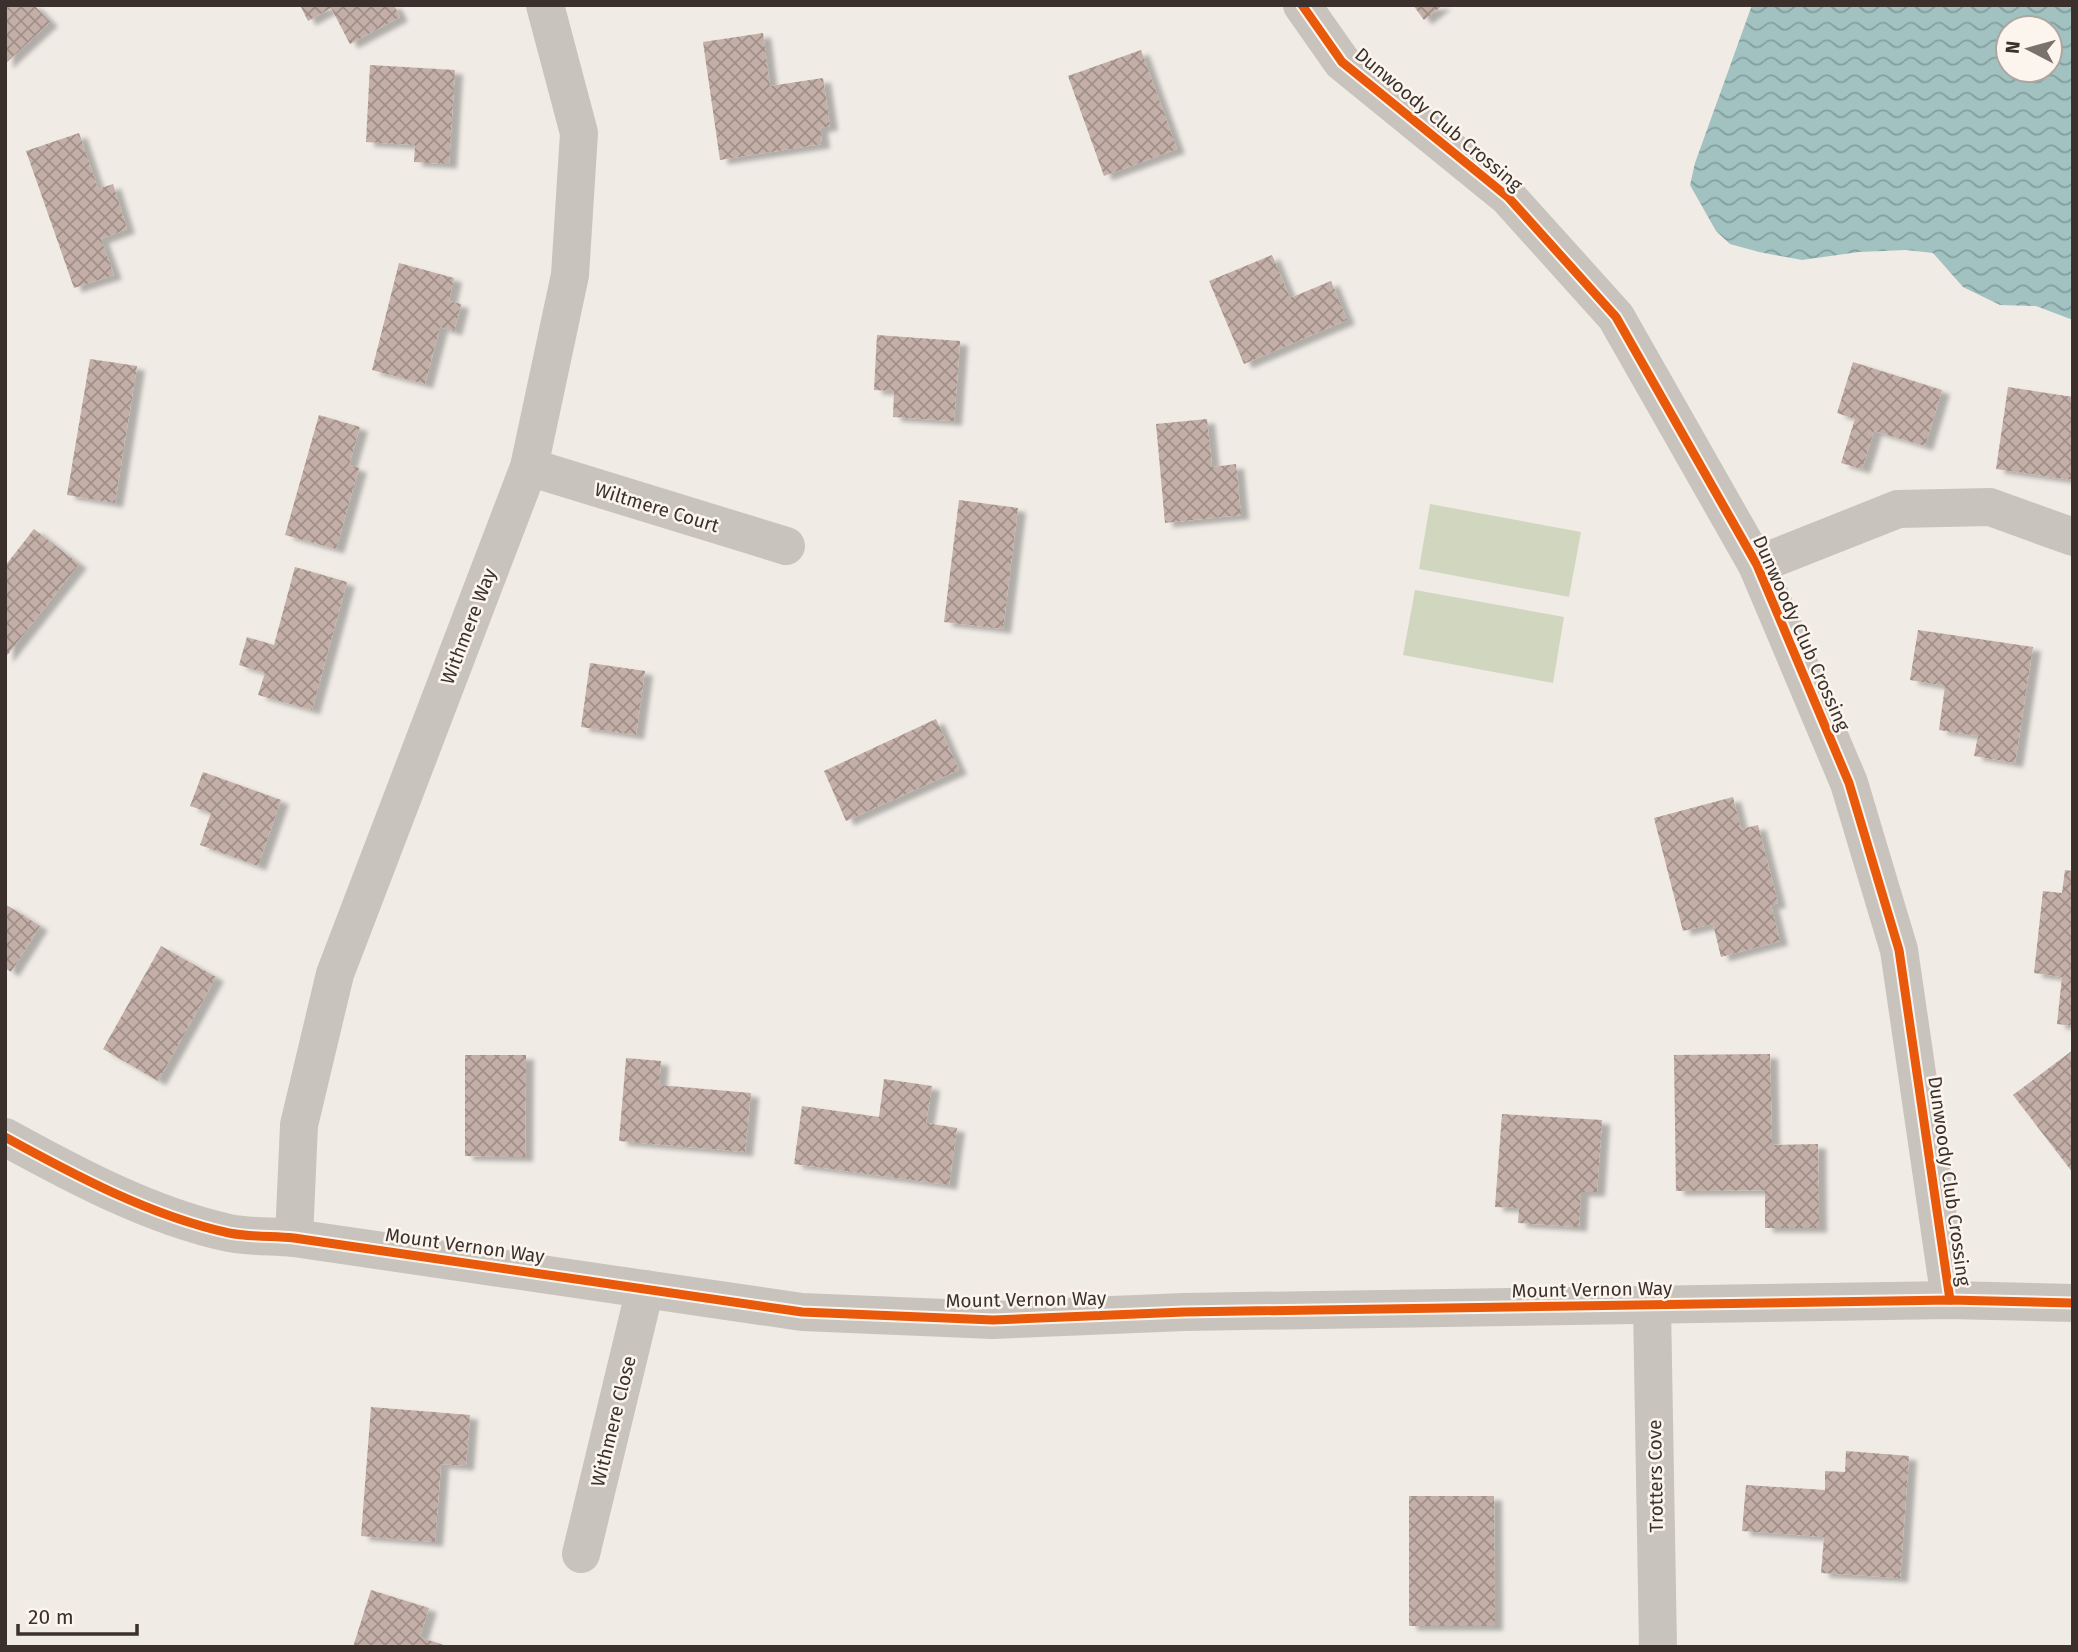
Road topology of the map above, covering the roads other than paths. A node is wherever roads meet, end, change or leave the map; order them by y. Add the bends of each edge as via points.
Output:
1 (545, 5) edge
2 (1302, 5) edge
3 (528, 467) junction
4 (2073, 537) edge
5 (786, 546) dead end
6 (1757, 565) junction
7 (5, 1137) edge
8 (294, 1238) junction
9 (645, 1289) junction
10 (1950, 1300) junction
11 (2073, 1303) edge
12 (1652, 1306) junction
13 (581, 1554) dead end
14 (1658, 1647) edge

1 - 3 street, Withmere Way via 579,133 570,275
2 - 6 street, Dunwoody Club Crossing via 1342,62 1508,197 1616,317
3 - 5 street, Wiltmere Court
3 - 8 street, Withmere Way via 335,974 299,1125
4 - 6 street via 1990,508 1898,509
6 - 10 street, Dunwoody Club Crossing via 1849,783 1899,950
7 - 8 street, Mount Vernon Way via 78,1177 158,1210 230,1233
8 - 9 street, Mount Vernon Way
9 - 12 street, Mount Vernon Way via 803,1312 993,1320 1184,1312
9 - 13 street, Withmere Close
10 - 11 street, Mount Vernon Way
10 - 12 street, Mount Vernon Way
12 - 14 street, Trotters Cove

